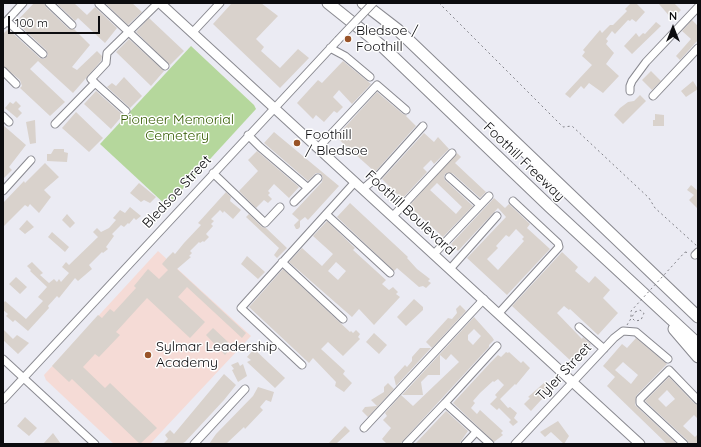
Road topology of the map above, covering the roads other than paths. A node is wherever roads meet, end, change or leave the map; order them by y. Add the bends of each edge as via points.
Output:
1 (23, 3) edge
2 (49, 3) edge
3 (159, 3) edge
4 (220, 3) edge
5 (328, 3) edge
6 (363, 3) edge
7 (372, 3) edge
8 (99, 4) edge
9 (698, 8) edge
10 (5, 23) edge
11 (72, 25) dead end
12 (130, 31) junction
13 (192, 33) junction
14 (330, 48) junction
15 (698, 48) edge
16 (43, 54) dead end
17 (165, 66) dead end
18 (3, 71) edge
19 (370, 77) dead end
20 (95, 83) junction
21 (16, 84) dead end
22 (630, 91) dead end
23 (653, 96) dead end
24 (274, 107) junction
25 (406, 110) dead end
26 (126, 111) dead end
27 (3, 116) edge
28 (9, 122) dead end
29 (55, 124) dead end
30 (423, 126) dead end
31 (248, 135) junction
32 (318, 148) junction
33 (452, 153) dead end
34 (31, 160) dead end
35 (213, 173) junction
36 (449, 176) dead end
37 (318, 178) dead end
38 (355, 182) junction
39 (308, 188) junction
40 (363, 188) junction
41 (3, 191) edge
42 (489, 196) dead end
43 (513, 201) dead end
44 (294, 202) dead end
45 (480, 205) junction
46 (280, 207) dead end
47 (326, 214) junction
48 (393, 216) junction
49 (497, 216) dead end
50 (434, 254) junction
51 (282, 262) junction
52 (450, 269) junction
53 (390, 273) dead end
54 (669, 288) junction
55 (484, 299) junction
56 (499, 313) junction
57 (698, 313) edge
58 (666, 314) junction
59 (698, 317) edge
60 (343, 319) dead end
61 (579, 327) dead end
62 (698, 344) edge
63 (497, 346) dead end
64 (604, 349) junction
65 (698, 357) edge
66 (3, 359) edge
67 (668, 360) dead end
68 (302, 365) dead end
69 (23, 378) junction
70 (573, 382) junction
71 (245, 389) dead end
72 (3, 400) edge
73 (698, 400) edge
74 (445, 403) junction
75 (364, 428) dead end
76 (476, 432) junction
77 (95, 444) edge
78 (194, 444) edge
79 (406, 444) edge
80 (465, 444) edge
81 (490, 444) edge
82 (515, 444) edge
83 (640, 444) edge
84 (684, 444) edge

1 - 10 street
2 - 11 street
3 - 12 street
3 - 13 main road, Foothill Boulevard
4 - 13 street
5 - 58 highway, Foothill Freeway via 383,47
6 - 54 highway, Foothill Freeway via 398,30
7 - 14 street, Bledsoe Street, bridge
8 - 12 street
9 - 22 street via 646,62 630,86
10 - 16 street
12 - 17 street
12 - 20 street via 107,53 106,63 91,79
13 - 24 main road, Foothill Boulevard
14 - 19 street via 345,56
14 - 24 street, Bledsoe Street
15 - 23 street
18 - 21 street
20 - 26 street
20 - 29 street
24 - 31 street, Bledsoe Street
24 - 32 main road, Foothill Boulevard
25 - 32 street via 377,85
27 - 28 street
30 - 40 street via 378,176
31 - 35 street, Bledsoe Street
31 - 39 street
32 - 38 main road, Foothill Boulevard
33 - 48 street
34 - 41 street
35 - 46 street via 265,223
35 - 69 street, Bledsoe Street
36 - 45 street
37 - 39 street
38 - 40 main road, Foothill Boulevard
38 - 47 street
39 - 44 street
40 - 48 main road, Foothill Boulevard
42 - 45 street
43 - 56 street via 558,243 558,247
45 - 50 street
47 - 51 street
47 - 53 street
48 - 50 main road, Foothill Boulevard
49 - 52 street
50 - 52 main road, Foothill Boulevard
51 - 60 street
51 - 68 street via 241,308
52 - 55 main road, Foothill Boulevard
54 - 57 highway
54 - 59 highway, Foothill Freeway
55 - 56 main road, Foothill Boulevard
55 - 75 street
56 - 70 main road, Foothill Boulevard
58 - 62 highway, Foothill Freeway
58 - 65 highway via 677,334
61 - 64 street
63 - 74 street
64 - 67 street, Tyler Street via 623,331 636,332
64 - 70 street, Tyler Street
66 - 69 street
69 - 72 street, Bledsoe Street
69 - 77 street
70 - 82 street, Tyler Street
70 - 83 main road, Foothill Boulevard
71 - 78 street
73 - 84 street via 669,370 640,399 640,403
74 - 76 street
74 - 79 street
76 - 80 street
76 - 81 street

